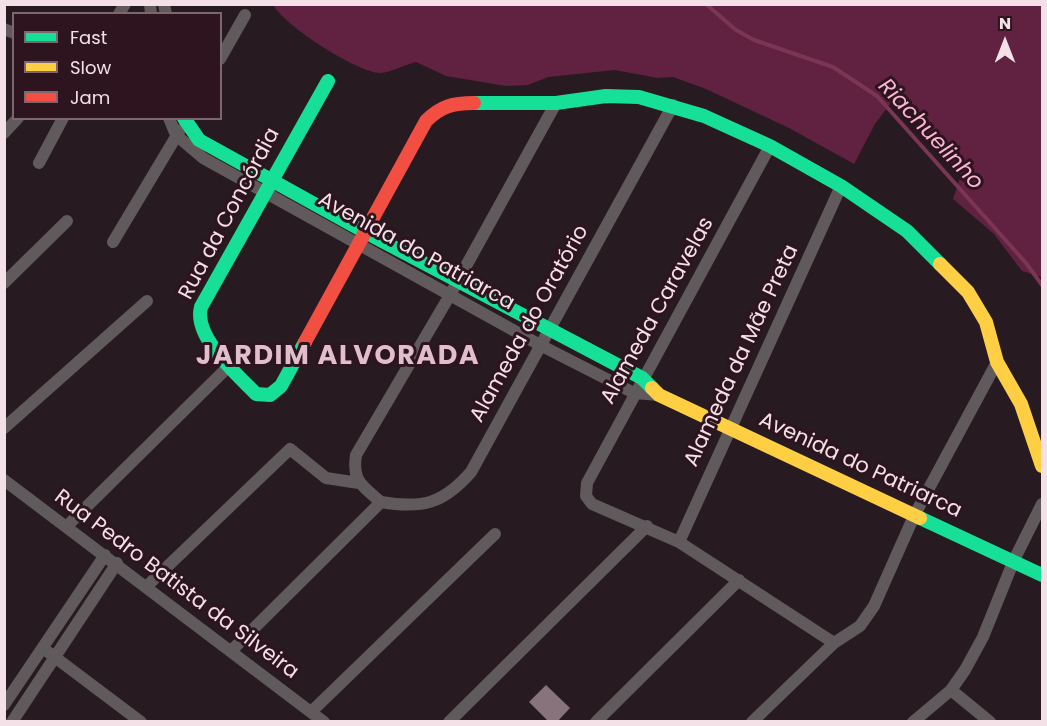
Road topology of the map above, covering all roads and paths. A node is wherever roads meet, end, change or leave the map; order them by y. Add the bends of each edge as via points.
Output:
1 (245, 15) dead end
2 (222, 55) edge
3 (328, 81) dead end
4 (556, 103) junction
5 (673, 105) junction
6 (16, 120) edge
7 (62, 120) edge
8 (177, 120) edge
9 (178, 120) edge
10 (4, 133) edge
11 (176, 135) junction
12 (770, 146) junction
13 (39, 164) dead end
14 (268, 186) junction
15 (841, 186) junction
16 (67, 221) dead end
17 (361, 238) junction
18 (113, 242) dead end
19 (458, 281) junction
20 (4, 283) edge
21 (450, 295) junction
22 (147, 301) dead end
23 (548, 330) junction
24 (540, 345) junction
25 (997, 362) junction
26 (229, 366) junction
27 (642, 378) junction
28 (634, 393) junction
29 (659, 395) junction
30 (4, 428) edge
31 (729, 429) junction
32 (1042, 466) edge
33 (4, 480) edge
34 (359, 483) junction
35 (381, 502) junction
36 (1042, 504) edge
37 (914, 516) junction
38 (67, 526) junction
39 (647, 526) junction
40 (495, 534) dead end
41 (679, 542) junction
42 (105, 555) junction
43 (1014, 560) junction
44 (117, 563) junction
45 (1042, 575) edge
46 (739, 580) junction
47 (147, 586) junction
48 (834, 643) junction
49 (43, 648) junction
50 (232, 650) junction
51 (55, 657) junction
52 (951, 690) junction
53 (4, 705) edge
54 (311, 712) junction
55 (12, 722) edge
56 (141, 722) edge
57 (324, 722) edge
58 (449, 722) edge
59 (596, 722) edge
60 (752, 722) edge
61 (913, 722) edge
62 (990, 722) edge

1 - 2 street
3 - 14 street, Rua da Concórdia
4 - 5 street via 606,96 639,97
4 - 17 street via 452,103 437,110 426,121
4 - 19 street
5 - 12 street
5 - 23 street, Alameda do Oratório
6 - 10 street
7 - 13 street
8 - 11 street
9 - 14 street, Avenida do Patriarca via 200,140
11 - 14 street, Avenida do Patriarca via 203,158
11 - 18 street
12 - 15 street
12 - 27 street, Alameda Caravelas
14 - 17 street, Avenida do Patriarca
14 - 26 street, Rua da Concórdia via 198,319
15 - 25 street via 907,231 968,292 986,322
15 - 31 street, Alameda da Mãe Preta
16 - 20 street
17 - 19 street, Avenida do Patriarca
17 - 21 street, Avenida do Patriarca
17 - 26 street via 281,386 270,395 256,394
19 - 21 street
19 - 23 street, Avenida do Patriarca
21 - 24 street, Avenida do Patriarca
21 - 34 street via 356,455 354,470
22 - 30 street
23 - 24 street, Alameda do Oratório
23 - 27 street, Avenida do Patriarca
24 - 28 street, Avenida do Patriarca
24 - 35 street, Alameda do Oratório via 471,472 454,491 429,504 404,506
25 - 32 street via 1021,404
25 - 37 street
26 - 38 street
27 - 28 street, Alameda Caravelas
27 - 29 street, Avenida do Patriarca
28 - 29 street, Avenida do Patriarca
28 - 39 street, Alameda Caravelas via 587,483 586,496 592,504
29 - 31 street, Avenida do Patriarca
31 - 37 street, Avenida do Patriarca
31 - 41 street, Alameda da Mãe Preta
33 - 38 street, Rua Pedro Batista da Silveira
34 - 35 street
34 - 47 street via 326,478 290,448
35 - 50 street
36 - 43 street
37 - 43 street, Avenida do Patriarca
37 - 48 street via 874,606 860,626
38 - 42 street, Rua Pedro Batista da Silveira
39 - 41 street
39 - 58 street
40 - 54 street
41 - 46 street
42 - 44 street, Rua Pedro Batista da Silveira
42 - 49 street
43 - 45 street, Avenida do Patriarca
43 - 52 street via 983,637
44 - 47 street, Rua Pedro Batista da Silveira
44 - 51 street
46 - 48 street
46 - 59 street
47 - 50 street, Rua Pedro Batista da Silveira
48 - 60 street
49 - 51 street
49 - 53 street
50 - 54 street, Rua Pedro Batista da Silveira
51 - 55 street
51 - 56 street
52 - 61 street
52 - 62 street
54 - 57 street, Rua Pedro Batista da Silveira

